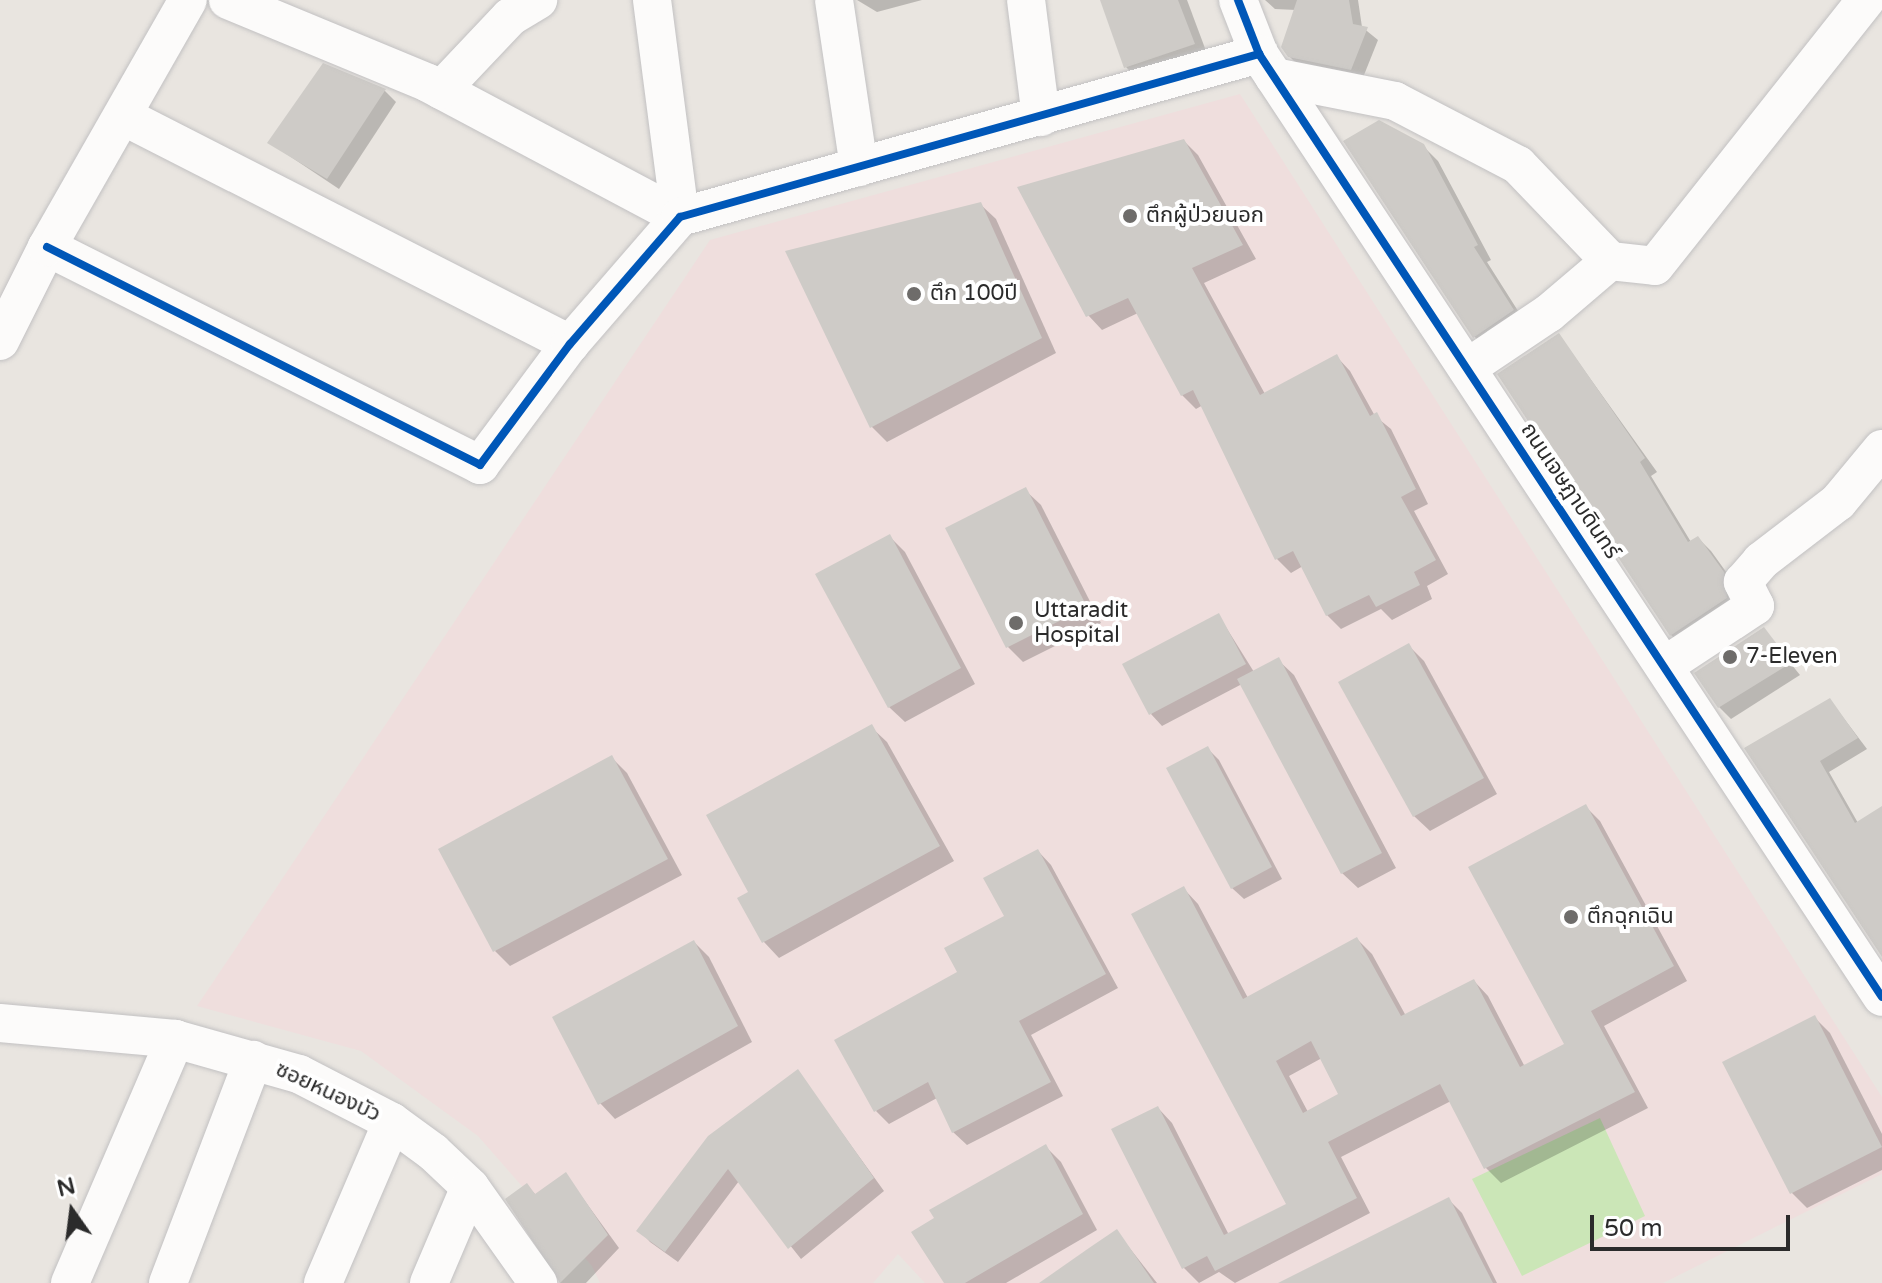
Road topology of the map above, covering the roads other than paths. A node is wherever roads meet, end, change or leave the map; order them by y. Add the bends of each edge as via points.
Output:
1 (188, 0) edge
2 (228, 0) edge
3 (538, 0) edge
4 (652, 0) edge
5 (834, 0) edge
6 (1026, 0) edge
7 (1238, 0) edge
8 (1866, 0) edge
9 (1267, 65) junction
10 (441, 90) junction
11 (123, 116) junction
12 (1041, 117) junction
13 (859, 167) junction
14 (680, 217) junction
15 (47, 247) junction
16 (1610, 261) junction
17 (0, 341) edge
18 (570, 344) junction
19 (1467, 368) junction
20 (1882, 449) edge
21 (1664, 666) junction
22 (1882, 997) edge
23 (0, 1023) edge
24 (175, 1039) junction
25 (253, 1060) junction
26 (392, 1122) junction
27 (470, 1187) junction
28 (70, 1283) edge
29 (168, 1283) edge
30 (323, 1283) edge
31 (429, 1283) edge
32 (538, 1283) edge

1 - 11 street
2 - 10 street
3 - 10 street via 510,17
4 - 14 street
5 - 13 street
6 - 12 street
7 - 9 street, ถนนเจษฎาบดินทร์
8 - 16 street via 1655,266
9 - 12 street
9 - 16 street via 1395,101 1518,165
9 - 19 street, ถนนเจษฎาบดินทร์
10 - 14 street
11 - 15 street
11 - 18 street
12 - 13 street
13 - 14 street
14 - 18 street
15 - 17 street
15 - 18 street via 480,465
16 - 19 street via 1549,313
19 - 21 street, ถนนเจษฎาบดินทร์
20 - 21 street via 1838,502 1761,561 1743,582 1755,606
21 - 22 street, ถนนเจษฎาบดินทร์
23 - 24 street, ซอยหนองบัว
24 - 25 street, ซอยหนองบัว
24 - 28 street
25 - 26 street, ซอยหนองบัว via 299,1074
25 - 29 street
26 - 27 street, ซอยหนองบัว
26 - 30 street
27 - 31 street
27 - 32 street, ซอยหนองบัว

